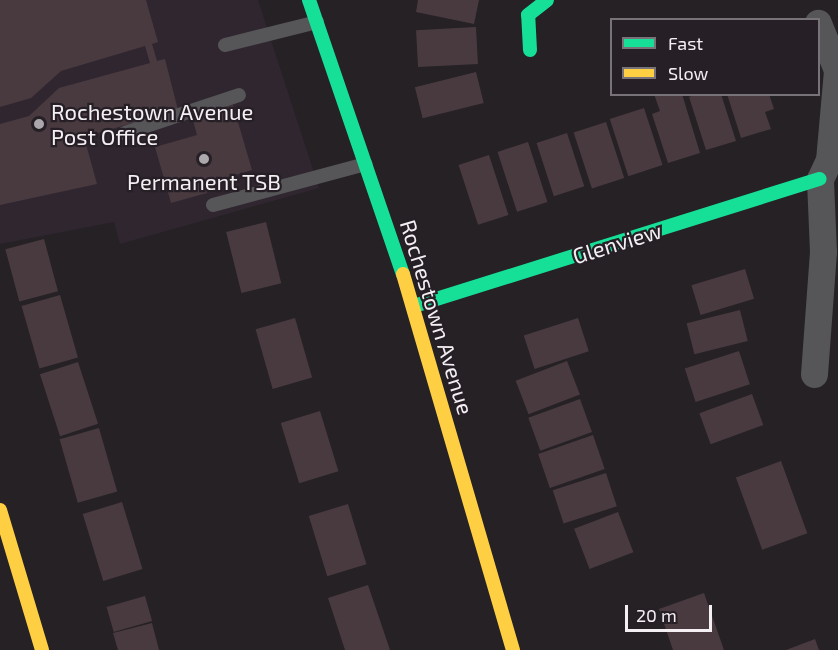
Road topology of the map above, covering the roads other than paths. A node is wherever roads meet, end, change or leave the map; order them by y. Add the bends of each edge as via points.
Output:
1 (309, 0) edge
2 (547, 0) edge
3 (810, 0) edge
4 (817, 18) edge
5 (317, 22) junction
6 (820, 26) edge
7 (225, 45) dead end
8 (530, 51) dead end
9 (239, 95) dead end
10 (125, 133) dead end
11 (366, 165) junction
12 (820, 179) junction
13 (213, 205) dead end
14 (414, 306) junction
15 (814, 374) dead end
16 (0, 510) edge
17 (42, 650) edge
18 (513, 650) edge

1 - 5 main road, Rochestown Avenue
2 - 8 main road via 528,15
3 - 4 street
5 - 7 lane
5 - 11 main road, Rochestown Avenue
6 - 12 street via 837,70 829,160
9 - 10 lane
11 - 13 lane
11 - 14 main road, Rochestown Avenue
12 - 14 main road, Glenview
12 - 15 street via 823,252
14 - 18 main road, Rochestown Avenue
16 - 17 main road

